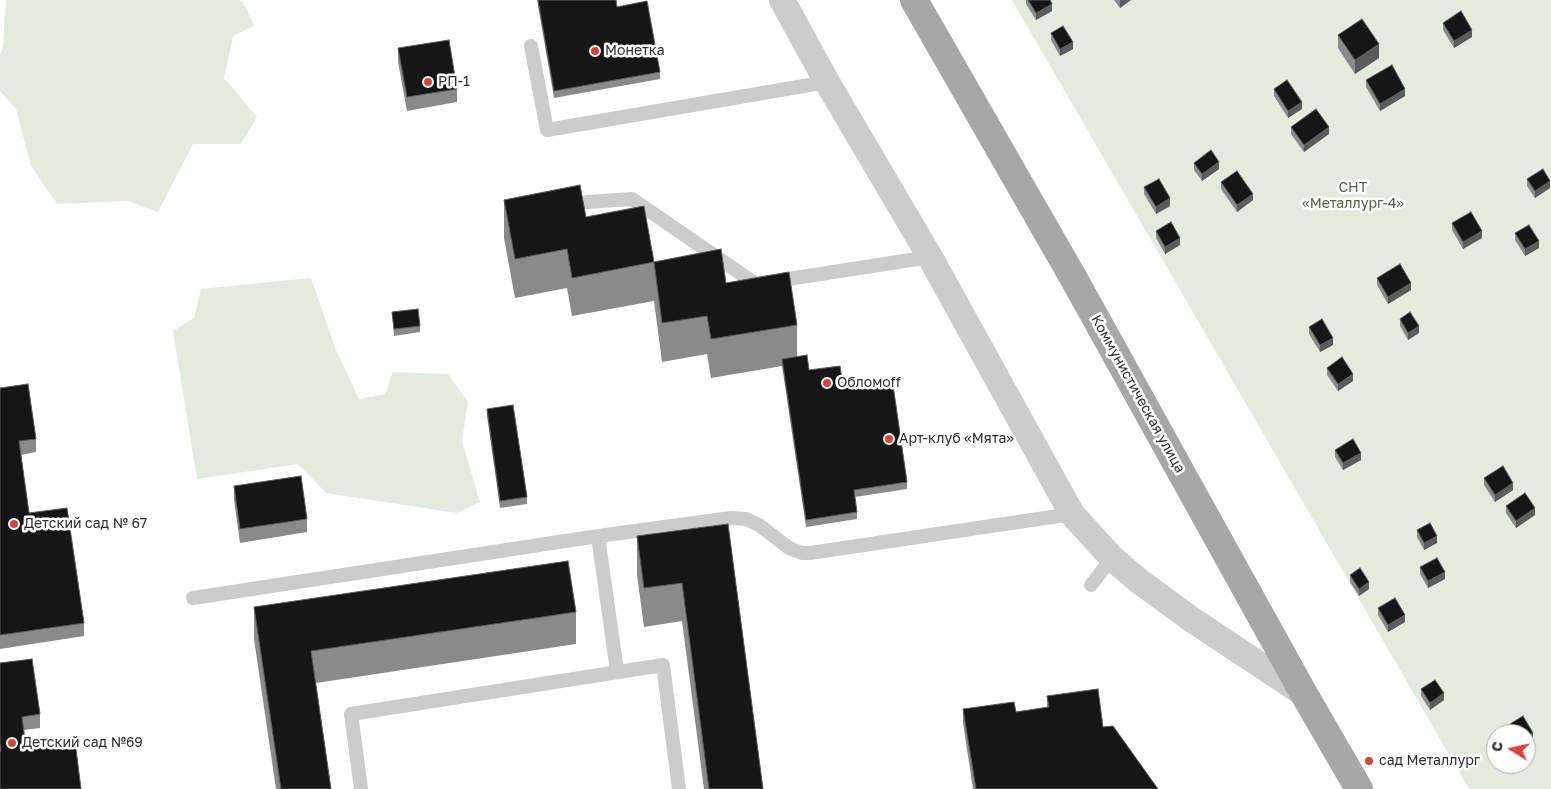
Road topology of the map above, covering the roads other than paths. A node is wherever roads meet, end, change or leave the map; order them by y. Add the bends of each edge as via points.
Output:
1 (782, 0) edge
2 (914, 0) edge
3 (531, 46) dead end
4 (827, 82) junction
5 (587, 202) dead end
6 (930, 257) junction
7 (1072, 514) junction
8 (598, 536) junction
9 (1112, 558) junction
10 (1090, 585) dead end
11 (193, 598) dead end
12 (617, 671) junction
13 (1304, 694) junction
14 (362, 789) edge
15 (680, 789) edge
16 (1359, 789) edge

1 - 4 street
2 - 13 main road, Коммунистическая улица via 1074,279
3 - 4 lane via 547,130
4 - 6 street
5 - 6 lane via 632,199 756,284
6 - 7 street
7 - 8 lane via 810,553 794,551 759,524 740,518
7 - 9 street
8 - 11 lane
8 - 12 lane
9 - 10 lane
9 - 13 street via 1191,619
12 - 14 lane via 351,714
12 - 15 lane via 663,665
13 - 16 main road, Коммунистическая улица

